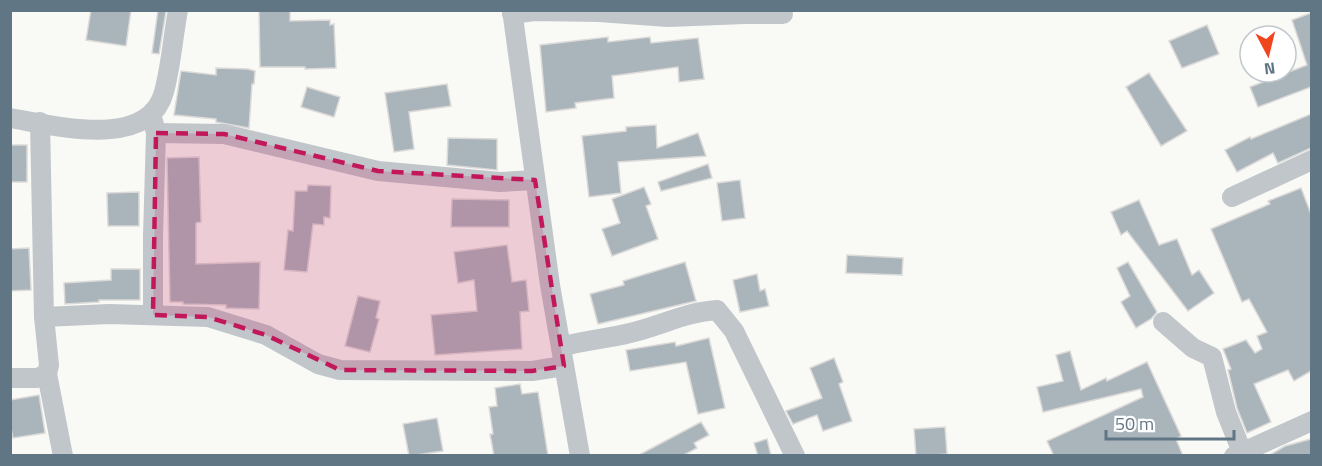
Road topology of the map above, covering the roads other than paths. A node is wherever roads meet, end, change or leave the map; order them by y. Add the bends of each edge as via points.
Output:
1 (178, 10) edge
2 (512, 12) edge
3 (783, 14) dead end
4 (10, 118) edge
5 (40, 122) junction
6 (154, 124) junction
7 (1311, 160) edge
8 (535, 180) junction
9 (1232, 197) dead end
10 (153, 315) junction
11 (44, 317) junction
12 (1163, 322) dead end
13 (562, 356) junction
14 (47, 374) junction
15 (10, 378) edge
16 (1311, 421) edge
17 (1238, 454) edge
18 (63, 456) edge
19 (580, 456) edge
20 (795, 456) edge

1 - 6 street via 164,94
2 - 3 street via 668,17
2 - 8 street
4 - 5 street
5 - 6 street via 105,131
5 - 11 street
6 - 8 street via 224,134 378,171 500,182
6 - 10 street
7 - 9 street
8 - 13 street
10 - 11 street
10 - 13 street via 208,317 266,335 318,364 340,370 532,371
11 - 14 street
12 - 17 street via 1193,348 1212,357
13 - 19 street
13 - 20 street via 577,342 631,333 697,311 717,310 734,332
14 - 15 street
14 - 18 street
16 - 17 street

